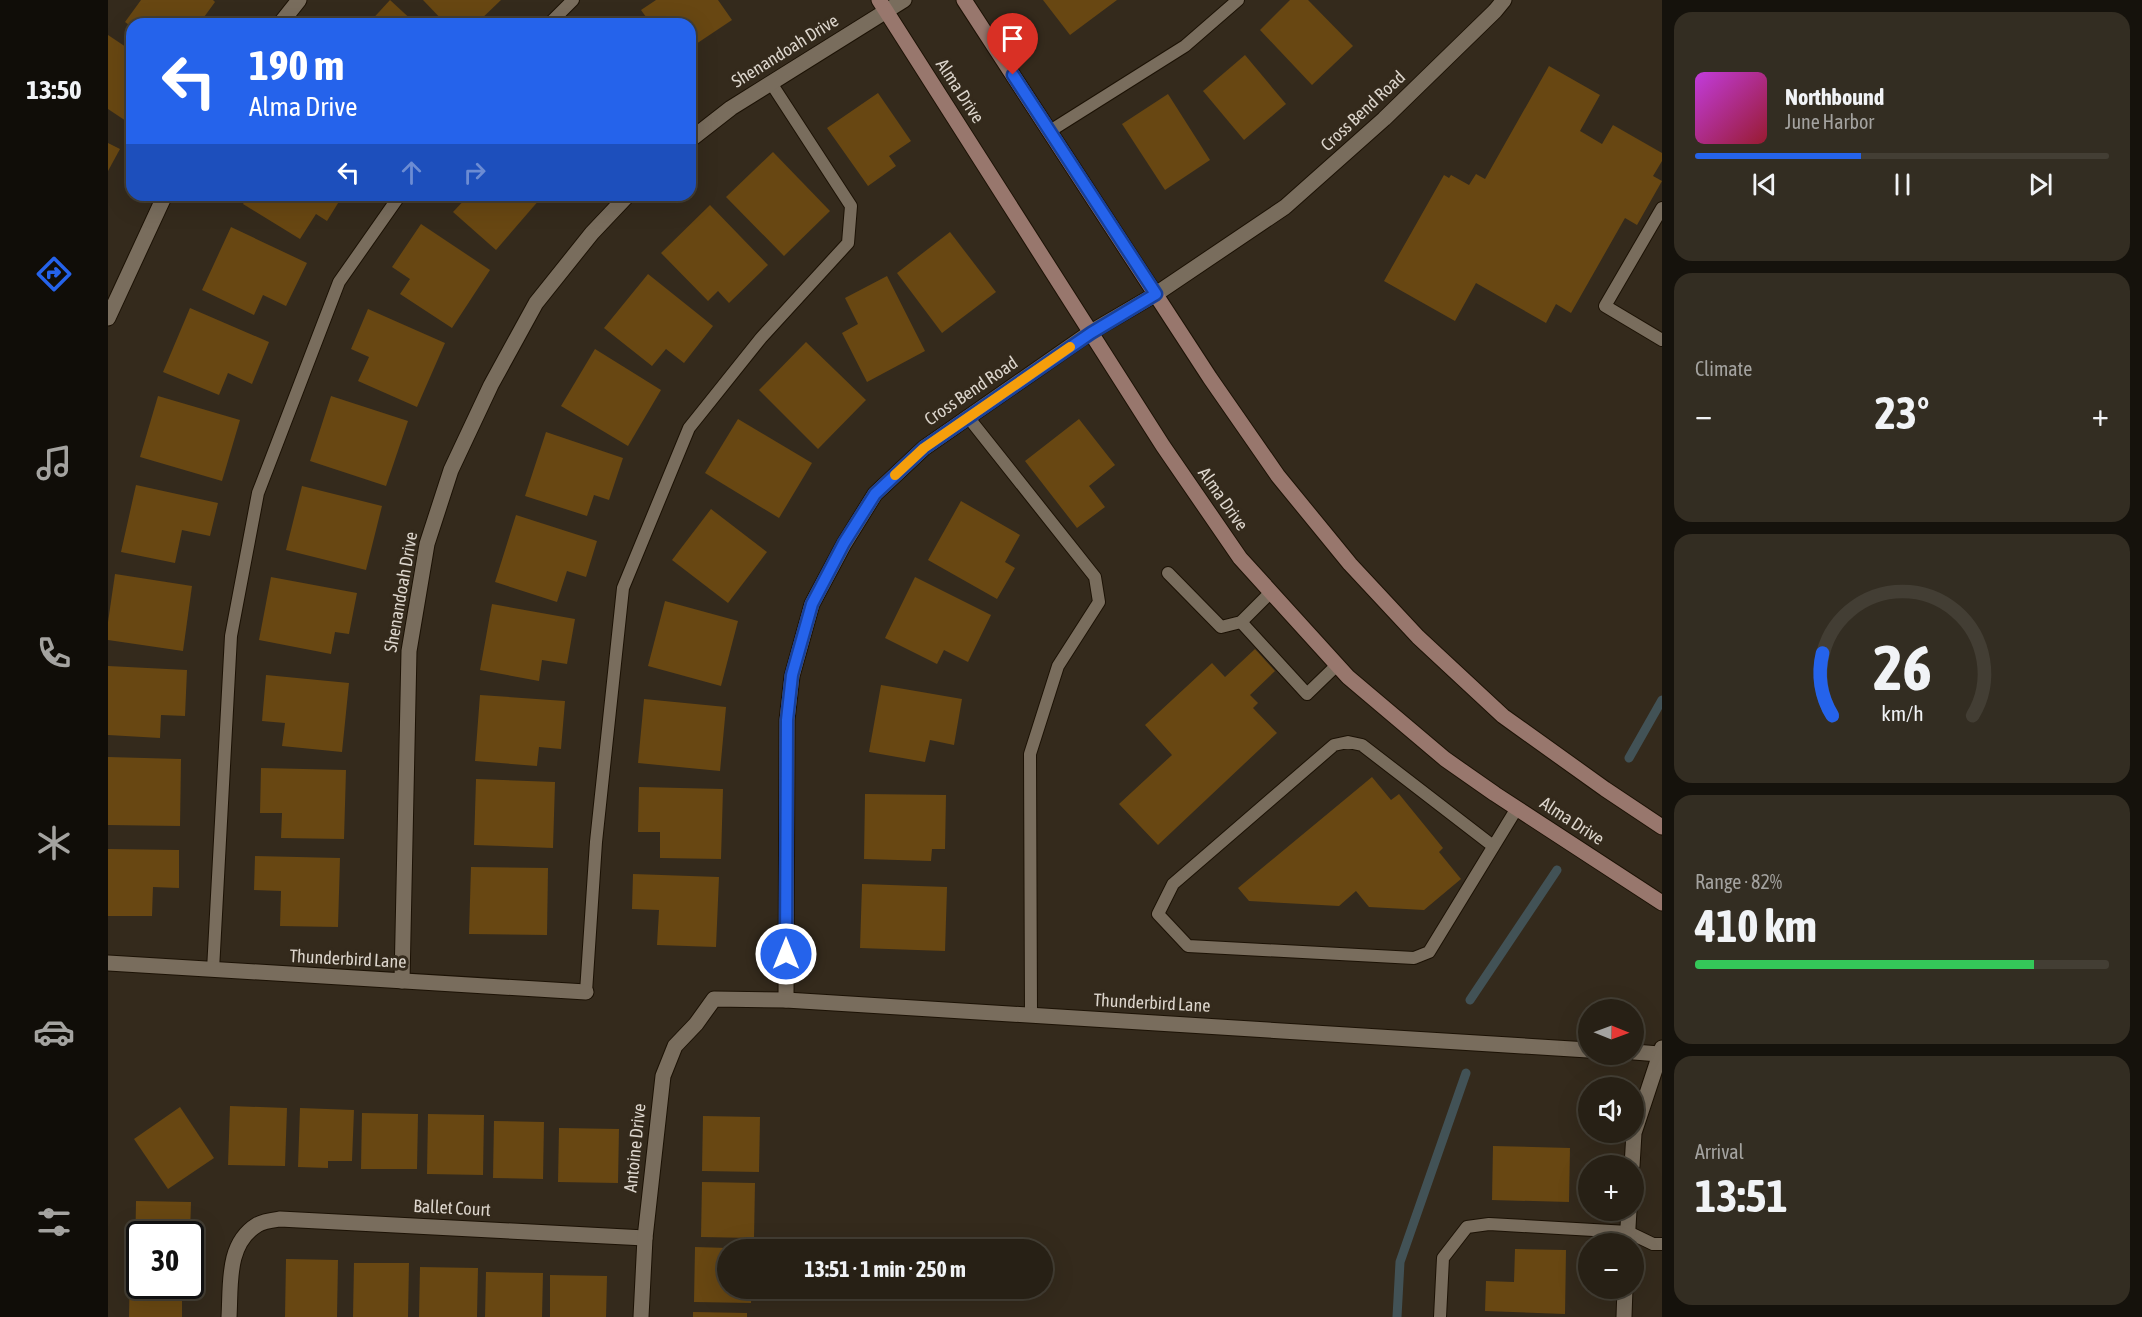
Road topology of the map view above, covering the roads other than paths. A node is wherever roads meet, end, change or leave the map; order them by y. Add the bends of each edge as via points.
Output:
1 (299, 0) edge
2 (573, 0) edge
3 (904, 0) edge
4 (964, 0) edge
5 (1238, 0) edge
6 (1503, 0) edge
7 (882, 6) edge
8 (285, 18) edge
9 (555, 18) edge
10 (771, 83) junction
11 (1050, 131) junction
12 (696, 135) edge
13 (162, 201) edge
14 (396, 201) edge
15 (622, 201) edge
16 (1662, 208) edge
17 (1156, 294) junction
18 (108, 318) edge
19 (1091, 333) junction
20 (1662, 340) edge
21 (968, 417) junction
22 (1168, 573) dead end
23 (1271, 592) junction
24 (1241, 622) junction
25 (1337, 665) junction
26 (1516, 808) junction
27 (1662, 827) edge
28 (1493, 846) junction
29 (1662, 903) edge
30 (108, 963) edge
31 (213, 970) junction
32 (402, 981) junction
33 (586, 992) joint
34 (714, 999) joint
35 (786, 1000) junction
36 (1031, 1015) junction
37 (1578, 1049) edge
38 (1661, 1051) edge
39 (1644, 1052) edge
40 (1633, 1155) edge
41 (1578, 1233) edge
42 (645, 1238) junction
43 (1644, 1242) edge
44 (1662, 1244) edge
45 (1625, 1299) edge
46 (229, 1317) edge
47 (641, 1317) edge
48 (1440, 1317) edge
49 (1624, 1317) edge

1 - 8 street
2 - 9 lane
3 - 7 street, Shenandoah Drive
4 - 11 main road
5 - 11 lane via 1185,46
6 - 17 street, Cross Bend Road via 1384,119 1285,207
7 - 10 street, Shenandoah Drive
7 - 19 main road, Alma Drive
10 - 12 street, Shenandoah Drive
10 - 33 lane via 851,206 848,243 761,338 688,428 623,588 596,842
11 - 17 main road
13 - 18 street
14 - 31 lane via 339,282 258,493 231,636
15 - 32 street, Shenandoah Drive via 536,303 451,470 426,544 409,651
16 - 20 lane via 1605,306
17 - 19 street, Cross Bend Road
17 - 27 main road via 1278,476 1350,564 1418,637 1503,716
19 - 21 street, Cross Bend Road
19 - 23 main road, Alma Drive via 1240,558
21 - 35 street, Cross Bend Road via 924,448 875,494 812,604 792,675 787,720
21 - 36 lane via 1095,577 1099,602 1058,666 1030,754
22 - 24 lane via 1221,627
23 - 24 lane
23 - 25 main road, Alma Drive
24 - 25 lane via 1307,694
25 - 26 main road, Alma Drive via 1445,759
26 - 28 lane
26 - 29 main road, Alma Drive
28 - 28 lane via 1429,952 1414,958 1188,946 1158,914 1173,884 1334,745 1348,742 1362,745
30 - 31 street, Thunderbird Lane
31 - 32 street, Thunderbird Lane
32 - 33 street, Thunderbird Lane
34 - 35 street, Thunderbird Lane
34 - 42 street, Antoine Drive via 675,1046 663,1076
35 - 36 street, Thunderbird Lane
36 - 37 street, Thunderbird Lane
38 - 39 street
38 - 40 street via 1634,1133
41 - 48 lane via 1489,1224 1467,1227 1443,1258
42 - 46 street, Ballet Court via 280,1219 258,1224 242,1237 232,1262
42 - 47 street, Antoine Drive
43 - 44 lane
45 - 49 street

